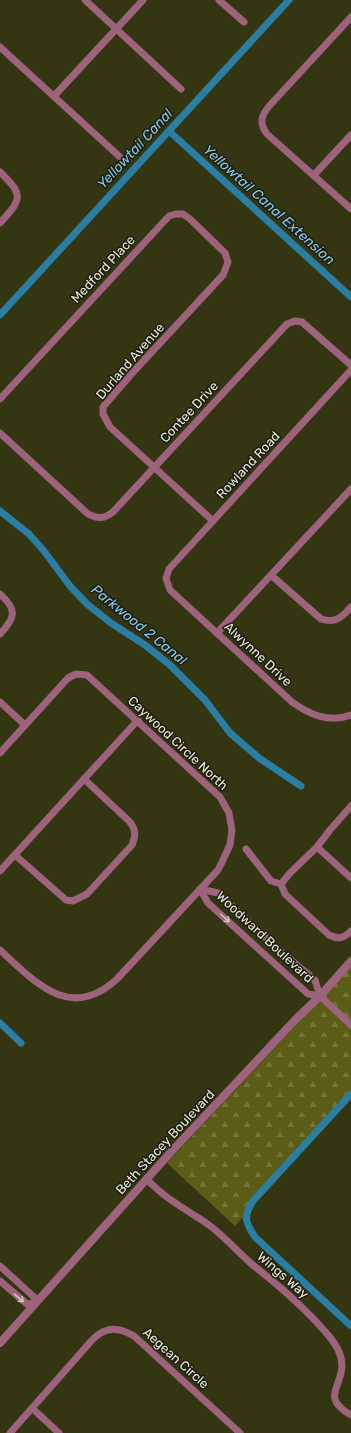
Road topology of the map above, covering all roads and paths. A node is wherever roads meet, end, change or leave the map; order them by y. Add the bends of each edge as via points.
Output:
1 (85, 0) edge
2 (143, 0) edge
3 (219, 0) edge
4 (351, 17) edge
5 (244, 22) dead end
6 (116, 29) junction
7 (0, 47) edge
8 (181, 89) dead end
9 (54, 96) junction
10 (351, 135) edge
11 (120, 157) dead end
12 (0, 172) edge
13 (314, 175) junction
14 (351, 209) edge
15 (0, 223) edge
16 (228, 262) joint
17 (351, 365) edge
18 (351, 370) edge
19 (0, 399) edge
20 (0, 434) edge
21 (154, 467) junction
22 (351, 489) edge
23 (213, 521) junction
24 (272, 576) junction
25 (166, 578) joint
26 (0, 594) edge
27 (351, 607) edge
28 (217, 633) junction
29 (0, 634) edge
30 (0, 702) edge
31 (351, 715) edge
32 (138, 720) junction
33 (25, 725) junction
34 (0, 753) edge
35 (84, 779) junction
36 (351, 806) edge
37 (317, 847) junction
38 (246, 849) dead end
39 (15, 855) junction
40 (0, 871) edge
41 (351, 878) edge
42 (281, 884) junction
43 (200, 889) junction
44 (351, 931) edge
45 (0, 950) edge
46 (351, 961) edge
47 (320, 996) junction
48 (351, 1025) edge
49 (146, 1179) junction
50 (0, 1266) edge
51 (0, 1281) edge
52 (35, 1304) junction
53 (0, 1343) edge
54 (32, 1408) junction
55 (351, 1415) edge
56 (10, 1433) edge
57 (59, 1433) edge
58 (240, 1433) edge

1 - 6 street
2 - 6 street
3 - 5 street
4 - 13 street via 262,114 261,122 267,134
6 - 8 street
6 - 9 street
7 - 9 street
9 - 11 street
10 - 13 street
12 - 15 street via 15,186 18,196 16,203
13 - 14 street
16 - 19 street, Medford Place via 225,253 190,219 183,214 169,216
16 - 21 street, Durland Avenue via 223,275 103,407 103,414 110,427
17 - 21 street, Contee Drive via 309,326 295,321 287,324
18 - 23 street, Rowland Road
20 - 21 street, Contee Drive via 88,514 99,519 114,512
21 - 23 street, Durland Avenue
22 - 24 street
23 - 25 street, Rowland Road via 169,569
24 - 27 street via 327,622 337,620
24 - 28 street
25 - 28 street, Alwynne Drive via 170,590
26 - 29 street via 10,604 13,615 11,622
28 - 31 street, Alwynne Drive via 305,712 325,718
30 - 33 street
32 - 33 street, Caywood Circle North via 93,679 87,675 76,674 68,678
32 - 35 street
32 - 43 street, Caywood Circle North via 220,797 229,813 232,830 228,849 218,870
33 - 34 street
35 - 39 street
35 - 39 street via 135,828 136,837 127,850 87,894 73,901 60,896
36 - 37 street
37 - 41 street
37 - 42 street
38 - 42 street via 271,881
39 - 40 street
42 - 44 street via 285,894 329,935 336,939
43 - 45 street, Caywood Circle North via 117,979 94,995 79,998 61,996 48,991 39,986
43 -> 47 street, Woodward Boulevard via 208,903 308,994
43 - 47 street, Woodward Boulevard via 218,893 315,980
46 - 47 street, Beth Stacey Boulevard
47 - 48 street
47 - 49 street, Beth Stacey Boulevard
49 - 52 street, Beth Stacey Boulevard
49 - 55 street, Wings Way via 172,1201 211,1226 319,1324 337,1346 341,1356 342,1367 334,1396 338,1404
50 - 52 street via 34,1296
51 -> 52 street via 27,1304
52 - 53 street, Beth Stacey Boulevard
54 - 56 street, Aegean Circle
54 - 57 street
54 - 58 street, Aegean Circle via 100,1332 117,1328 134,1336

